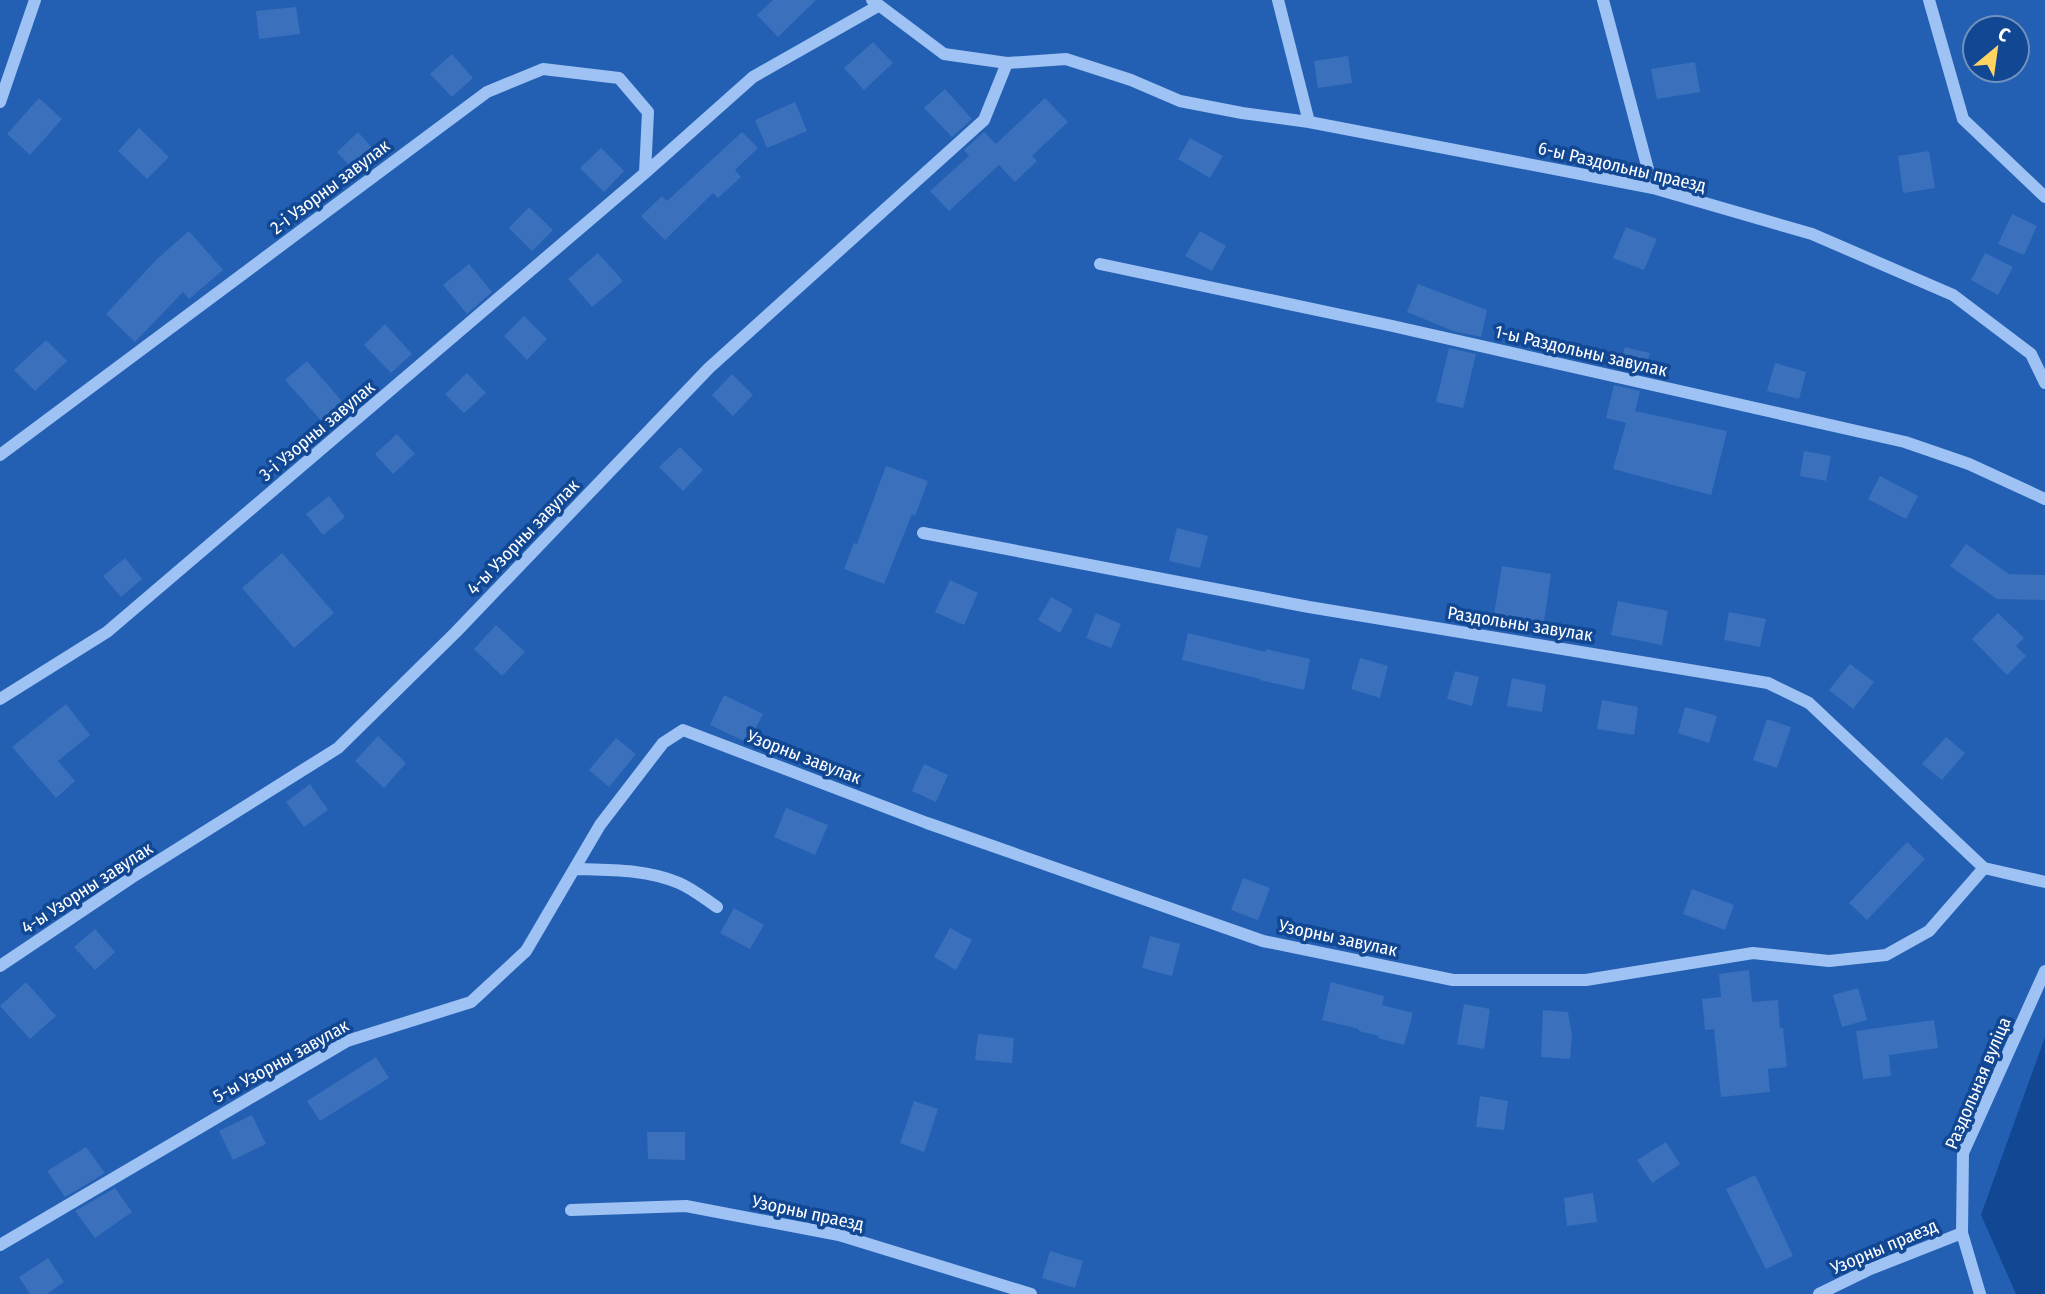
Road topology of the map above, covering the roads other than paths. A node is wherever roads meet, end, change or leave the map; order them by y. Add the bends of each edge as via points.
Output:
1 (35, 0) edge
2 (1278, 0) edge
3 (1603, 0) edge
4 (1929, 0) edge
5 (875, 3) edge
6 (1007, 63) junction
7 (0, 102) edge
8 (1309, 122) junction
9 (645, 173) junction
10 (1653, 188) junction
11 (2045, 197) edge
12 (1100, 264) dead end
13 (2045, 383) edge
14 (0, 455) edge
15 (2045, 499) edge
16 (923, 533) dead end
17 (0, 699) edge
18 (683, 730) joint
19 (1984, 868) junction
20 (574, 869) junction
21 (2045, 882) edge
22 (716, 907) dead end
23 (0, 966) edge
24 (2045, 971) edge
25 (571, 1210) dead end
26 (1962, 1233) junction
27 (0, 1245) edge
28 (1031, 1294) edge
29 (1819, 1294) edge
30 (1980, 1294) edge

1 - 7 street
2 - 8 street
3 - 10 street
4 - 11 street via 1962,119
5 - 6 street, 6-ы Раздольны праезд via 944,54
5 - 9 street, 3-і Узорны завулак via 752,77
6 - 8 street, 6-ы Раздольны праезд via 1066,59 1180,101
6 - 23 street, 4-ы Узорны завулак via 985,120 709,368 338,748
8 - 10 street, 6-ы Раздольны праезд
9 - 14 street, 2-і Узорны завулак via 648,113 619,78 543,69 487,92
9 - 17 street, 3-і Узорны завулак via 107,632
10 - 13 street, 6-ы Раздольны праезд via 1812,234 1953,295 2031,354
12 - 15 street, 1-ы Раздольны завулак via 1905,442 1969,464
16 - 19 street, Раздольны завулак via 1308,607 1768,683 1809,703
18 - 19 street, Узорны завулак via 927,823 1263,941 1453,980 1586,979 1753,953 1829,961 1886,955 1929,931
18 - 20 street, 5-ы Узорны завулак via 663,743 600,825
19 - 21 street
20 - 22 street via 637,872 678,883
20 - 27 street, 5-ы Узорны завулак via 526,951 471,1002 347,1041
24 - 26 street, Раздольная вуліца via 1963,1153
25 - 28 street, Узорны праезд via 686,1206 839,1235
26 - 29 street, Узорны праезд
26 - 30 street, Раздольная вуліца

